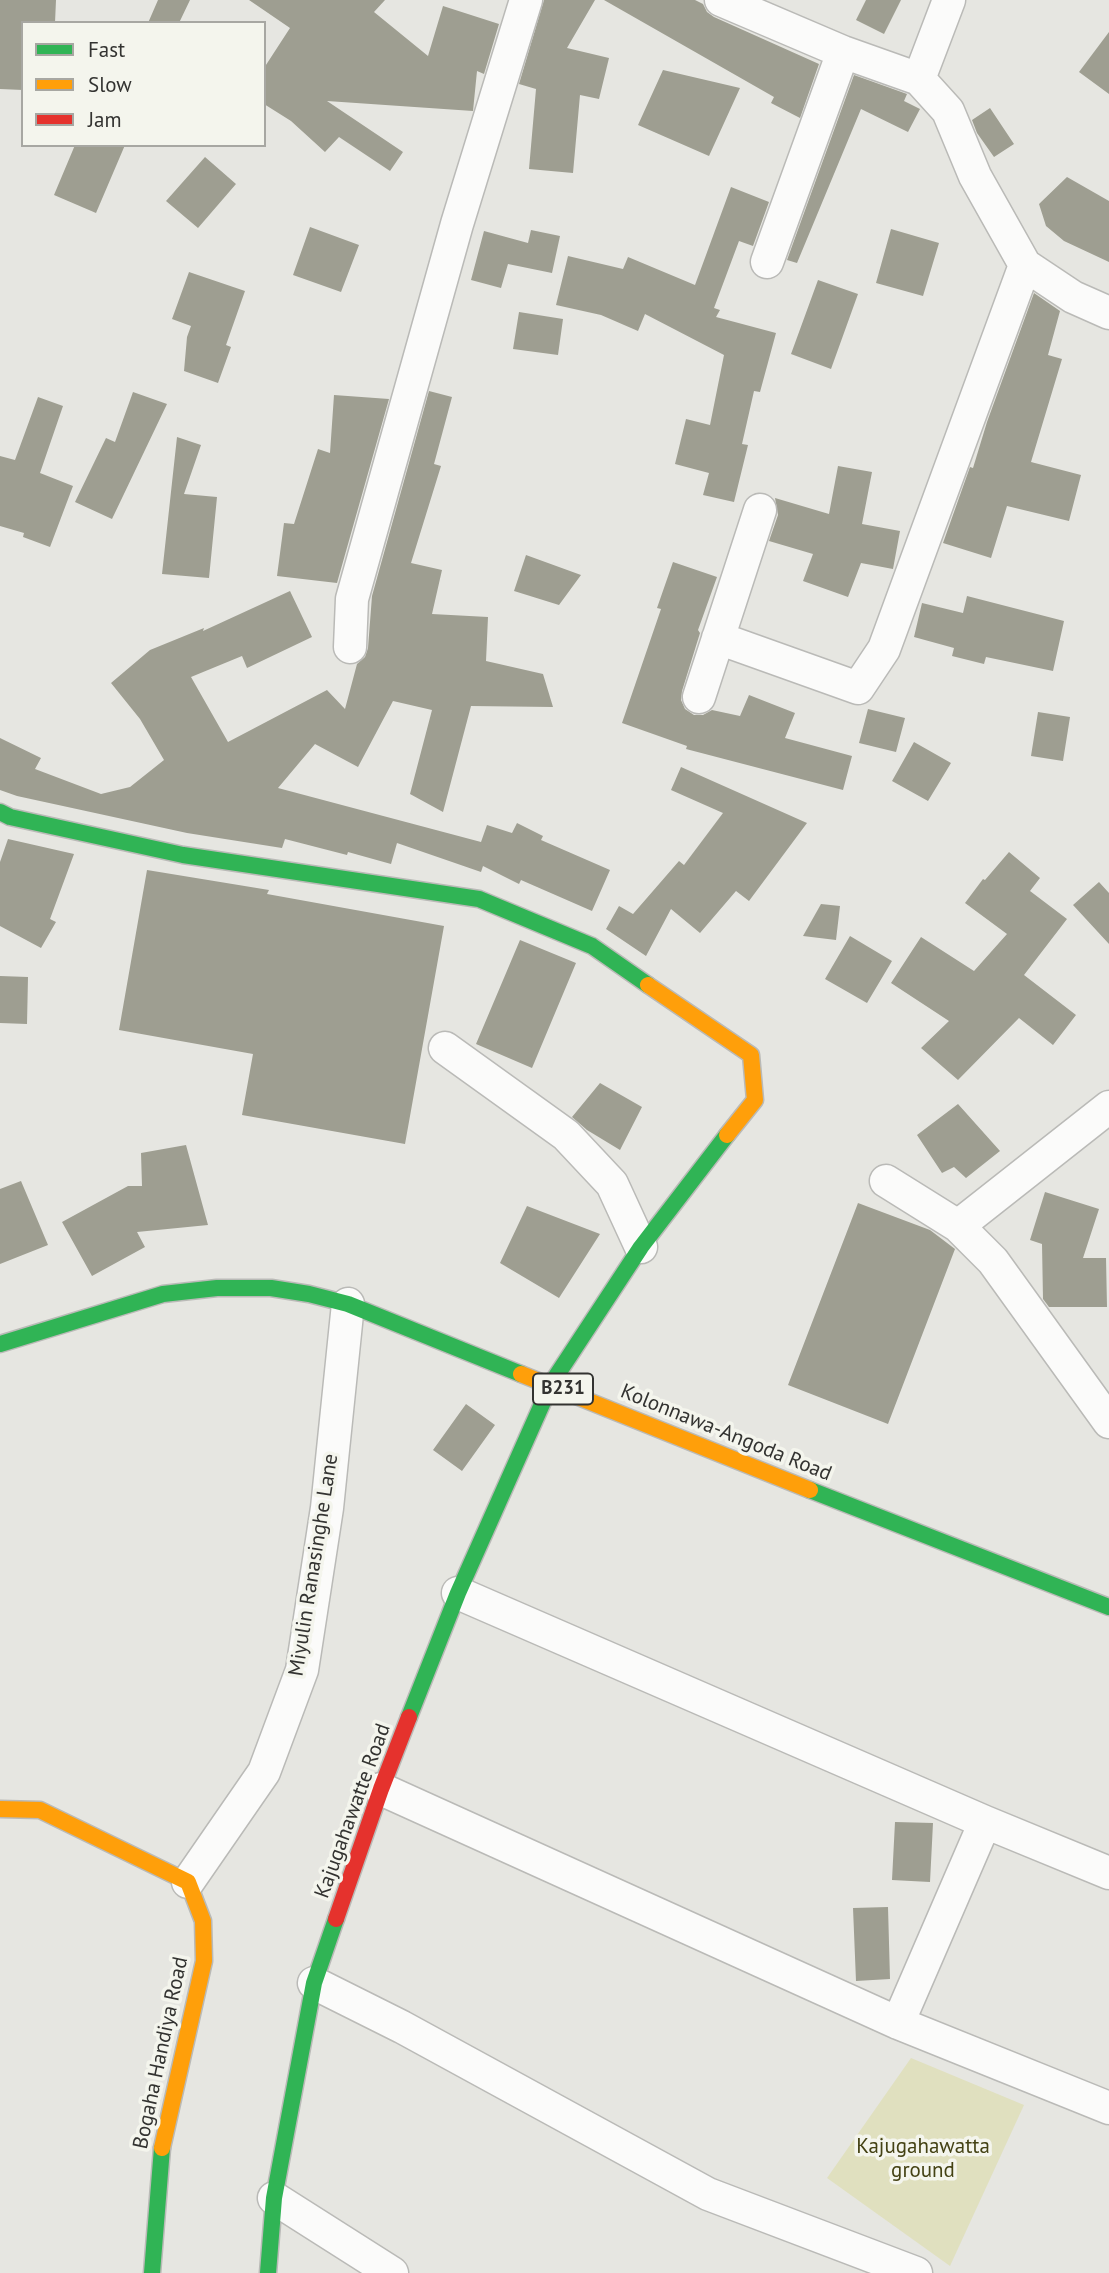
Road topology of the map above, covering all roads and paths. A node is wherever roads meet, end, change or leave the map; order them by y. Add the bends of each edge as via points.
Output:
1 (526, 0) edge
2 (721, 0) edge
3 (949, 0) edge
4 (843, 52) junction
5 (919, 79) junction
6 (767, 262) dead end
7 (1026, 265) junction
8 (1109, 313) edge
9 (760, 510) dead end
10 (718, 638) junction
11 (350, 647) dead end
12 (699, 697) dead end
13 (0, 812) edge
14 (445, 1048) dead end
15 (1109, 1107) edge
16 (886, 1181) dead end
17 (958, 1226) junction
18 (641, 1247) junction
19 (348, 1304) junction
20 (0, 1344) edge
21 (551, 1384) junction
22 (1109, 1422) edge
23 (458, 1593) junction
24 (1109, 1607) edge
25 (381, 1789) junction
26 (0, 1809) edge
27 (985, 1822) junction
28 (1109, 1873) edge
29 (188, 1882) junction
30 (314, 1983) junction
31 (898, 2023) junction
32 (1109, 2108) edge
33 (274, 2198) junction
34 (152, 2273) edge
35 (268, 2273) edge
36 (392, 2273) edge
37 (916, 2273) edge

1 - 11 street via 457,224 352,599
2 - 4 street
3 - 5 street
4 - 5 street
4 - 6 street
5 - 7 street via 948,111 975,176
7 - 8 street via 1073,297
7 - 10 street via 884,649 858,688
9 - 10 street
10 - 12 street
13 - 18 street, Kajugahawatte Road via 183,855 480,899 592,946 751,1055 755,1100
14 - 18 street via 566,1135 612,1184
15 - 17 street
16 - 17 street
17 - 22 street via 993,1261
18 - 21 street, Kajugahawatte Road
19 - 20 street, Kolonnawa-Angoda Road / B231 via 271,1288 217,1287 163,1294
19 - 21 street, Kolonnawa-Angoda Road / B231
19 - 29 street, Miyulin Ranasinghe Lane via 327,1508 302,1670 264,1772
21 - 23 street, Kajugahawatte Road
21 - 24 street, Kolonnawa-Angoda Road / B231
23 - 25 street, Kajugahawatte Road
23 - 27 street
25 - 30 street, Kajugahawatte Road
25 - 31 street
26 - 29 street via 40,1810
27 - 28 street
27 - 31 street
29 - 34 street, Bogaha Handiya Road via 203,1921 204,1961 159,2160
30 - 33 street, Kajugahawatte Road
30 - 37 street via 708,2194
31 - 32 street
33 - 35 street, Kajugahawatte Road
33 - 36 street

